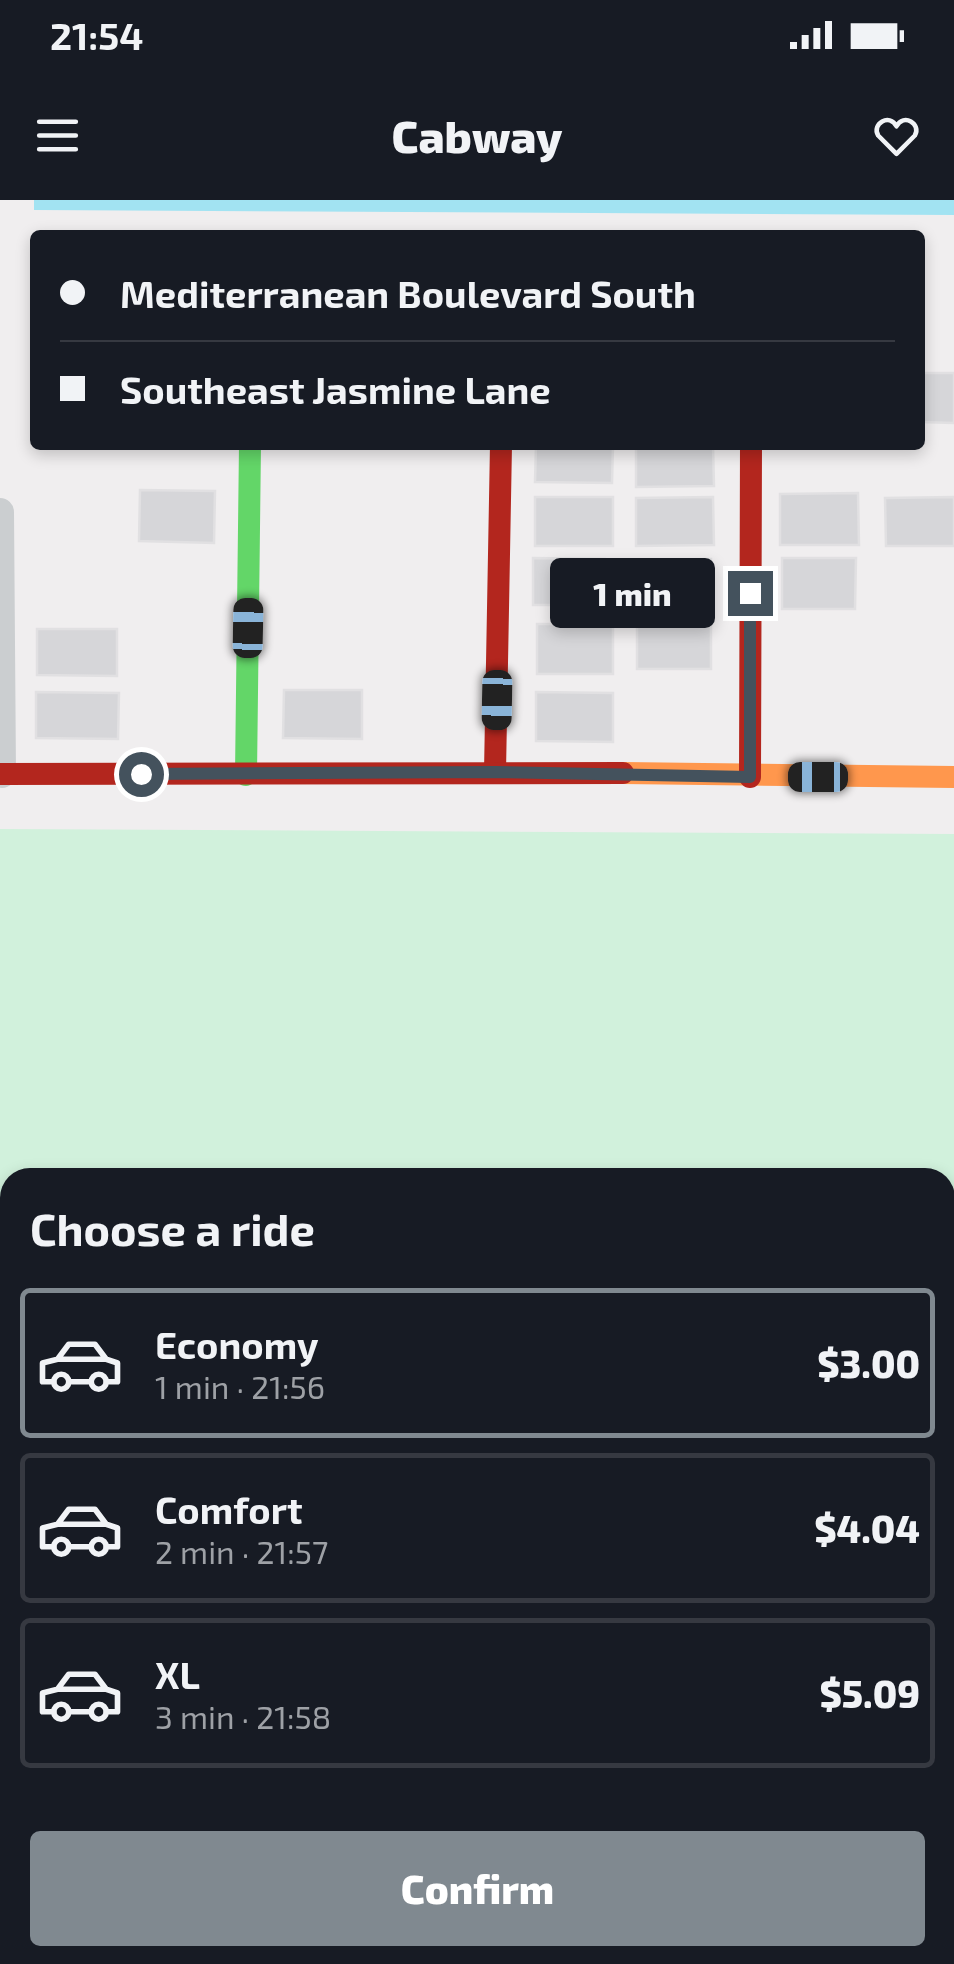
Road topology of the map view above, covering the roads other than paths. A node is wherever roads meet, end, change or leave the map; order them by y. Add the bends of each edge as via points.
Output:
1 (250, 450) edge
2 (501, 450) edge
3 (751, 450) edge
4 (0, 512) edge
5 (495, 772) junction
6 (1, 774) edge
7 (246, 774) junction
8 (750, 777) junction
9 (954, 777) edge

1 - 7 street
2 - 5 street
3 - 8 street
4 - 6 street
5 - 7 street
5 - 8 street
6 - 7 street
8 - 9 street

